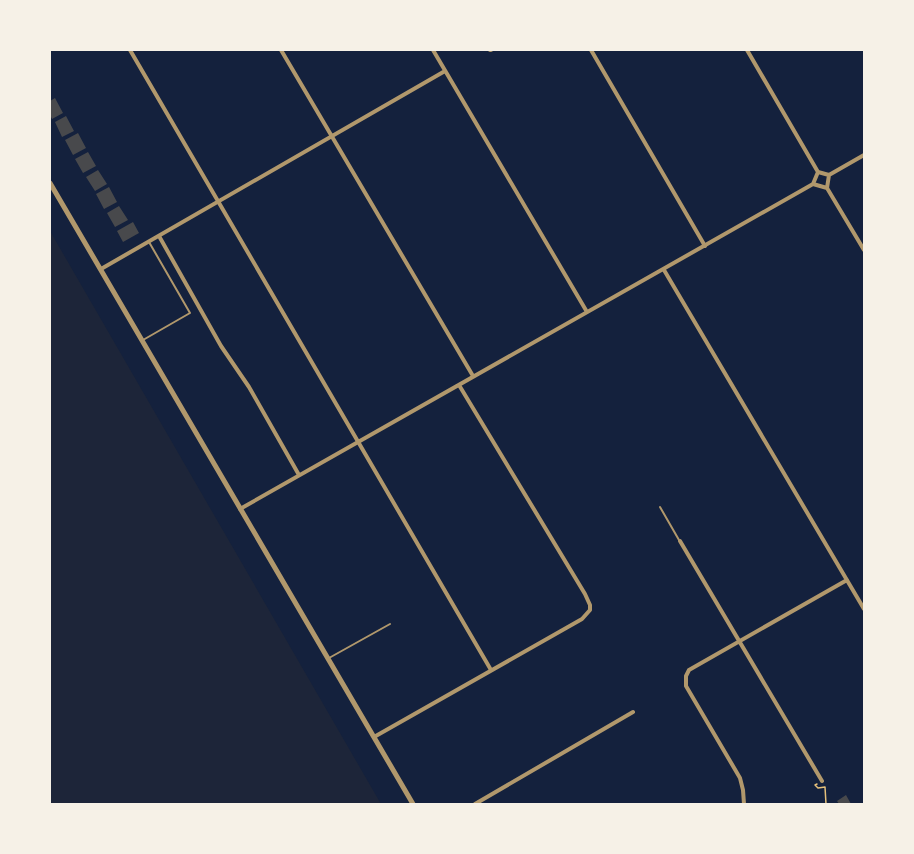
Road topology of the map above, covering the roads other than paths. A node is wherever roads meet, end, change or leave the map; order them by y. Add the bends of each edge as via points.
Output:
1 (130, 50) edge
2 (281, 50) edge
3 (433, 50) edge
4 (590, 50) edge
5 (747, 50) edge
6 (445, 71) junction
7 (332, 136) junction
8 (864, 155) edge
9 (818, 172) junction
10 (829, 175) junction
11 (50, 183) edge
12 (813, 184) junction
13 (828, 188) junction
14 (218, 202) junction
15 (159, 236) junction
16 (149, 241) junction
17 (705, 246) junction
18 (864, 250) edge
19 (101, 269) junction
20 (664, 270) junction
21 (587, 312) junction
22 (142, 340) junction
23 (473, 376) junction
24 (459, 385) junction
25 (358, 442) junction
26 (300, 475) junction
27 (660, 507) dead end
28 (240, 508) junction
29 (680, 541) joint
30 (847, 580) junction
31 (864, 609) edge
32 (390, 624) dead end
33 (740, 642) junction
34 (328, 659) junction
35 (491, 670) junction
36 (633, 712) dead end
37 (374, 737) junction
38 (822, 781) road end
39 (413, 804) edge
40 (475, 804) edge
41 (744, 804) edge

1 - 14 street
2 - 7 street
3 - 6 street
4 - 17 street
5 - 9 street
6 - 7 street
6 - 21 street
7 - 14 street
7 - 23 street
8 - 10 street
9 - 10 street
9 - 12 street
10 - 13 street
11 - 19 street
12 - 13 street
12 - 17 street
13 - 18 street
14 - 15 street
14 - 25 street
15 - 16 street
15 - 26 street via 221,346 249,387
16 - 19 street
16 - 22 lane via 190,313
17 - 20 street
19 - 22 street
20 - 21 street
20 - 30 street
21 - 23 street
22 - 28 street
23 - 24 street
24 - 25 street
24 - 35 street via 590,605 588,614
25 - 26 street
25 - 35 street
26 - 28 street
27 - 29 lane
28 - 34 street
29 - 33 street
30 - 31 street
30 - 33 street
32 - 34 lane
33 - 38 street
33 - 41 street via 689,670 686,686 740,778
34 - 37 street
35 - 37 street
36 - 40 street
37 - 39 street

